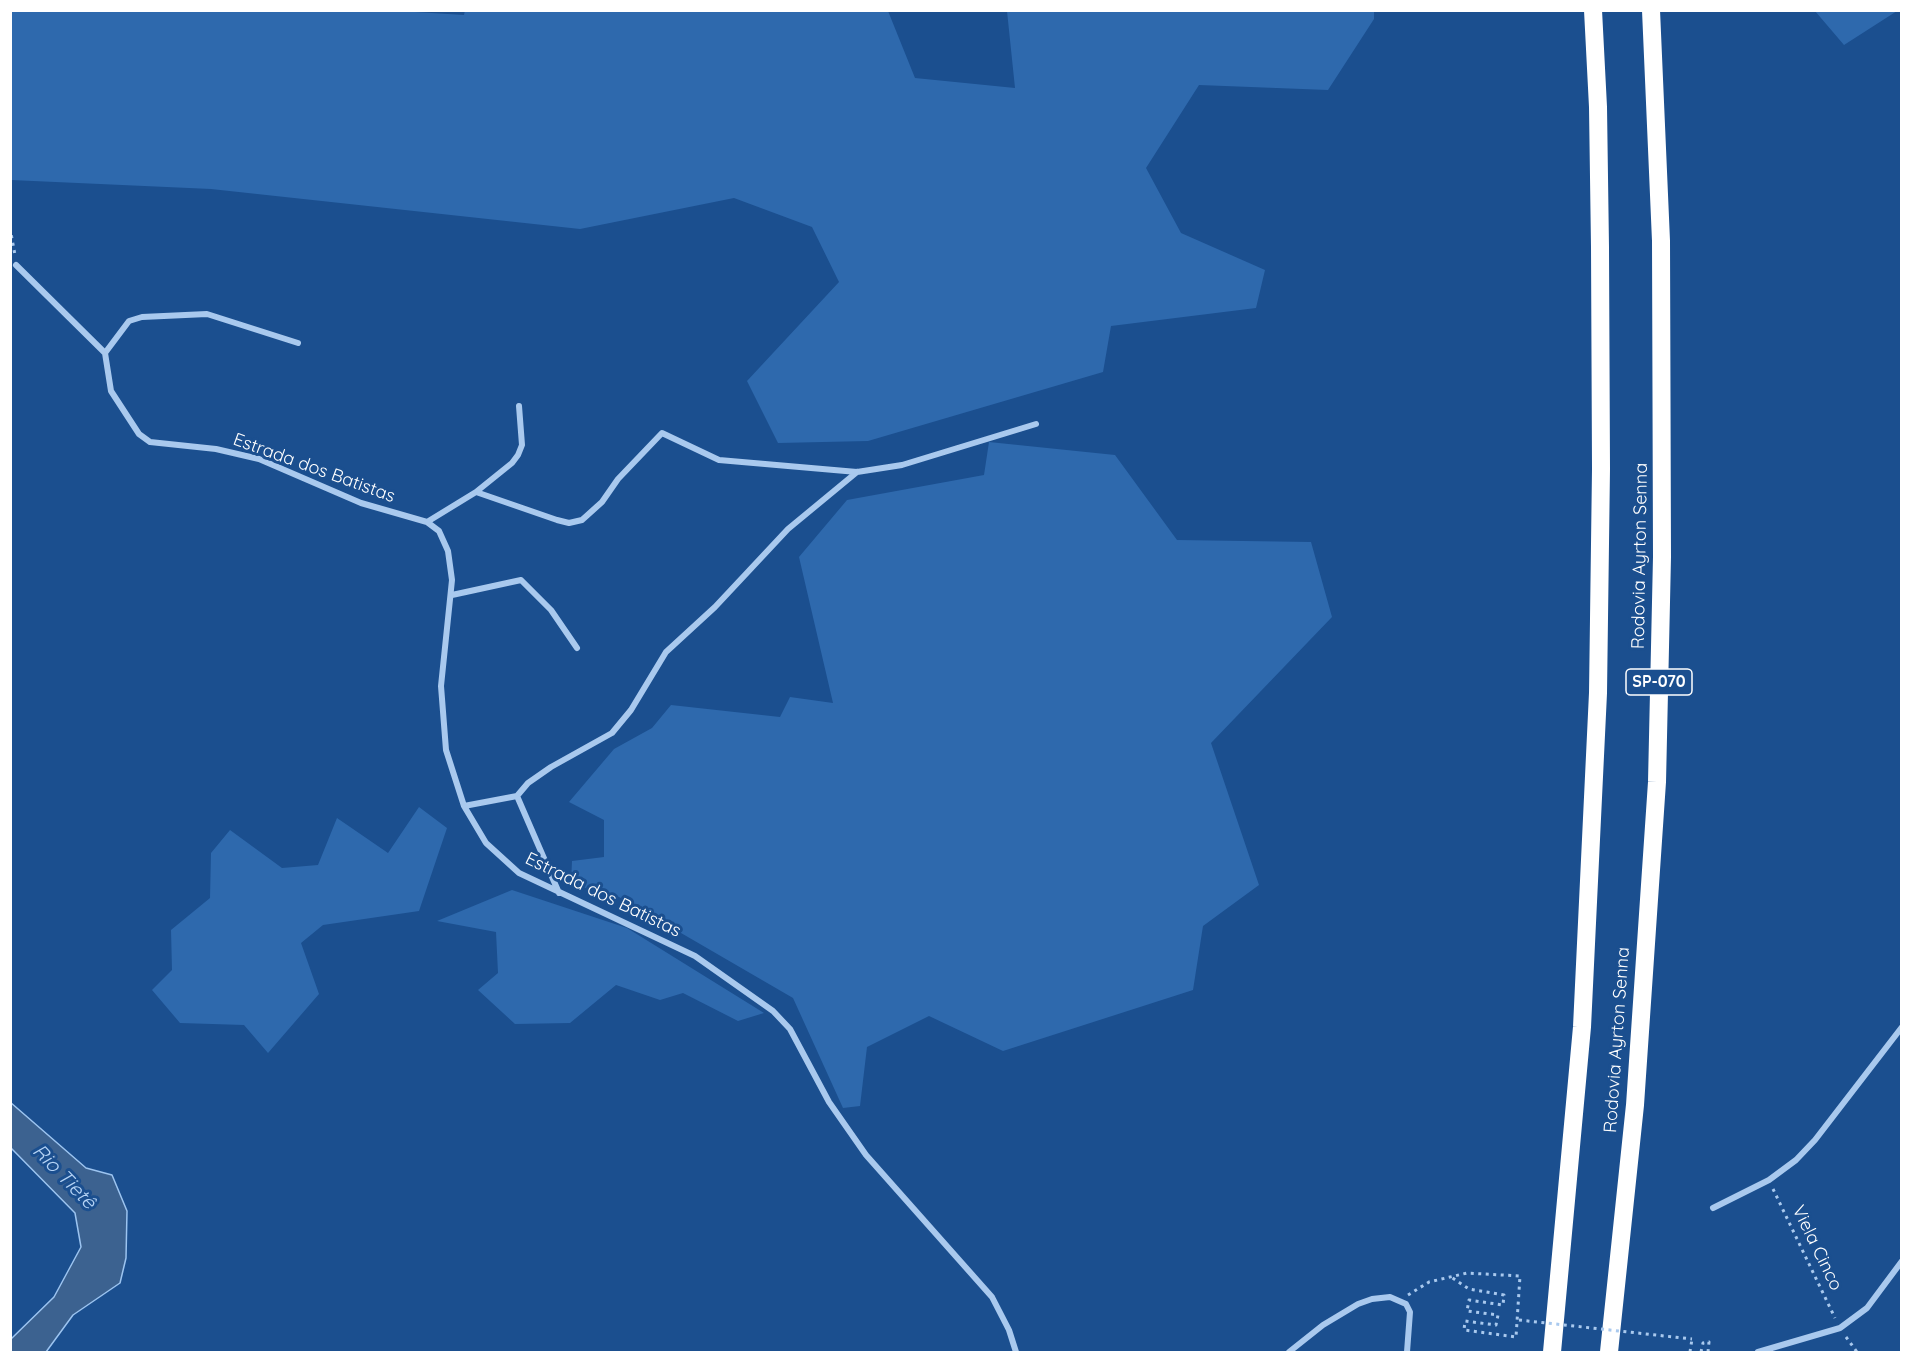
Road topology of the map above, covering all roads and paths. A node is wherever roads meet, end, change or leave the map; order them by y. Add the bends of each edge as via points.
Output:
1 (1593, 10) edge
2 (1651, 10) edge
3 (10, 228) edge
4 (16, 265) joint
5 (298, 343) dead end
6 (105, 353) junction
7 (519, 406) dead end
8 (1036, 424) dead end
9 (857, 472) junction
10 (476, 492) junction
11 (427, 522) junction
12 (452, 595) junction
13 (577, 648) dead end
14 (517, 796) junction
15 (464, 806) junction
16 (559, 893) junction
17 (1902, 1027) edge
18 (1769, 1180) junction
19 (1713, 1209) dead end
20 (1902, 1262) edge
21 (1451, 1277) junction
22 (1400, 1300) junction
23 (1518, 1320) junction
24 (1840, 1328) junction
25 (1017, 1353) edge
26 (1289, 1353) edge
27 (1407, 1353) edge
28 (1552, 1353) edge
29 (1609, 1353) edge
30 (1690, 1353) edge
31 (1701, 1353) edge
32 (1708, 1353) edge
33 (1758, 1353) edge
34 (1857, 1353) edge

1 - 28 highway, Rodovia Ayrton Senna via 1600,247 1598,693 1582,1027
2 - 29 highway, Rodovia Ayrton Senna / SP-070 via 1661,241 1662,557 1657,782 1635,1105
3 - 4 path
4 - 6 street
5 - 6 street via 207,314 142,317 129,321
6 - 11 street, Estrada dos Batistas via 111,391 139,434 150,442 216,449 259,459 361,503
7 - 10 street via 522,436 518,454
8 - 9 street via 902,465
9 - 10 street via 719,460 662,433 582,520 557,520
9 - 14 street via 788,529 715,607 666,652 631,710 612,733 551,767
10 - 11 street
11 - 12 street, Estrada dos Batistas via 439,531 448,550
12 - 13 street via 521,580 551,610
12 - 15 street, Estrada dos Batistas via 442,664 441,715 450,766
14 - 15 street
14 - 16 street
15 - 16 street, Estrada dos Batistas via 500,859
16 - 25 street, Estrada dos Batistas via 694,956 773,1011 790,1029 829,1102 866,1155 992,1296
17 - 18 street via 1815,1140
18 - 19 street
18 - 24 path, Viela Cinco
20 - 24 street via 1867,1308
21 - 22 path via 1429,1282
21 - 23 path via 1467,1273 1520,1276
21 - 23 path via 1469,1289 1504,1295 1503,1305 1469,1300 1467,1311 1498,1315 1496,1325 1465,1321 1464,1330 1516,1337
22 - 26 street via 1390,1297 1358,1304 1323,1325
22 - 27 street via 1410,1312
23 - 30 path, bridge via 1692,1339
24 - 33 street
24 - 34 path, Viela Cinco
31 - 32 path via 1703,1343 1709,1342

